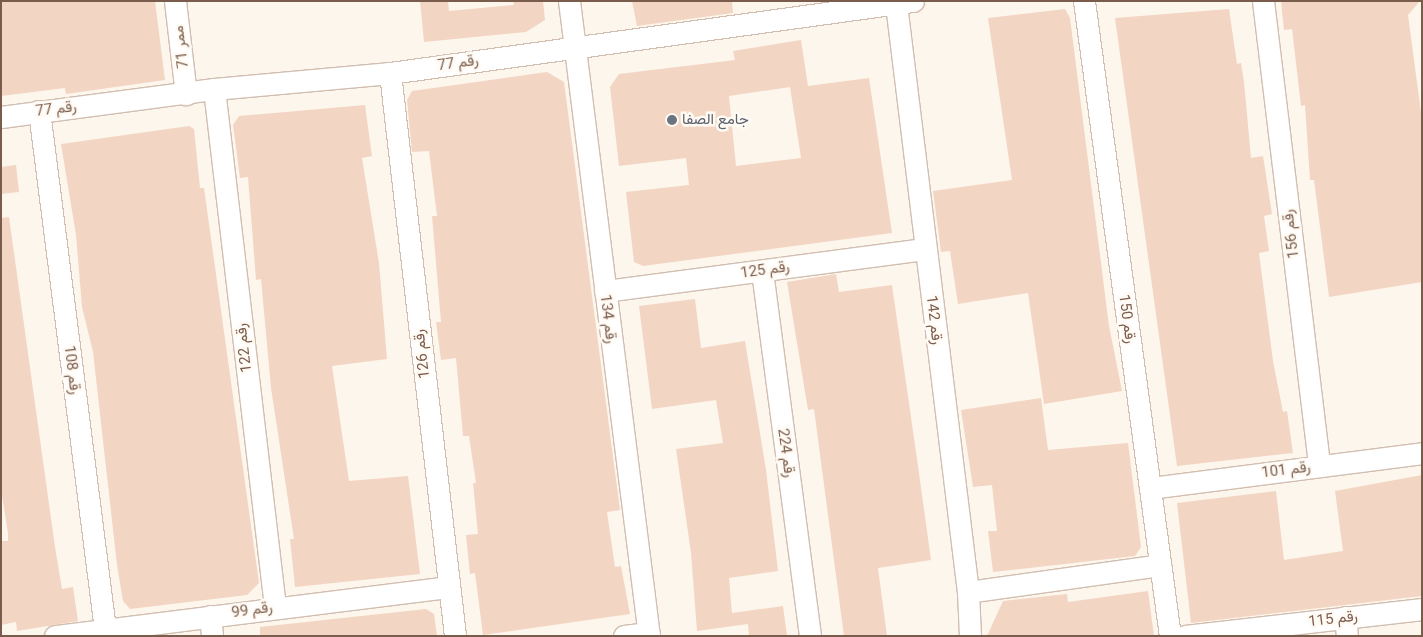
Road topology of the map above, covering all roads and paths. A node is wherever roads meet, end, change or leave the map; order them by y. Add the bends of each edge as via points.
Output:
1 (175, 1) edge
2 (570, 1) edge
3 (1084, 1) edge
4 (1264, 1) edge
5 (905, 2) edge
6 (574, 47) junction
7 (390, 73) junction
8 (214, 89) junction
9 (186, 94) junction
10 (39, 111) junction
11 (1, 117) edge
12 (926, 249) junction
13 (762, 271) junction
14 (605, 292) junction
15 (1422, 453) edge
16 (1319, 466) junction
17 (1150, 488) junction
18 (1160, 565) junction
19 (449, 587) junction
20 (968, 592) junction
21 (275, 606) junction
22 (1422, 609) edge
23 (211, 626) edge
24 (1346, 627) edge
25 (105, 629) junction
26 (649, 634) edge
27 (55, 636) edge
28 (455, 636) edge
29 (624, 636) edge
30 (810, 636) edge
31 (970, 636) edge
32 (1170, 636) edge
33 (1184, 636) edge

1 - 9 street, ممر 71
2 - 6 street, رقم 134
3 - 17 street, رقم 150
4 - 16 street, رقم 156
5 - 6 street, رقم 77
5 - 12 street, رقم 142
6 - 7 street, رقم 77
6 - 14 street, رقم 134
7 - 8 street, رقم 77
7 - 19 street, رقم 126
8 - 9 street, رقم 77
8 - 21 street, رقم 122
9 - 10 street, رقم 77
10 - 11 street, رقم 77
10 - 25 street, رقم 108
12 - 13 street, رقم 125
12 - 20 street, رقم 142
13 - 14 street, رقم 125
13 - 30 street, رقم 224
14 - 26 street, رقم 134
15 - 16 street, رقم 101
16 - 17 street, رقم 101
17 - 18 street, رقم 150
18 - 20 street
18 - 32 street, رقم 150
19 - 21 street, رقم 99
19 - 28 street, رقم 126
20 - 31 street, رقم 142
21 - 23 street, رقم 99
22 - 24 street, رقم 115
23 - 25 street, رقم 99
24 - 33 street, رقم 115
25 - 27 street, رقم 99
26 - 29 street

